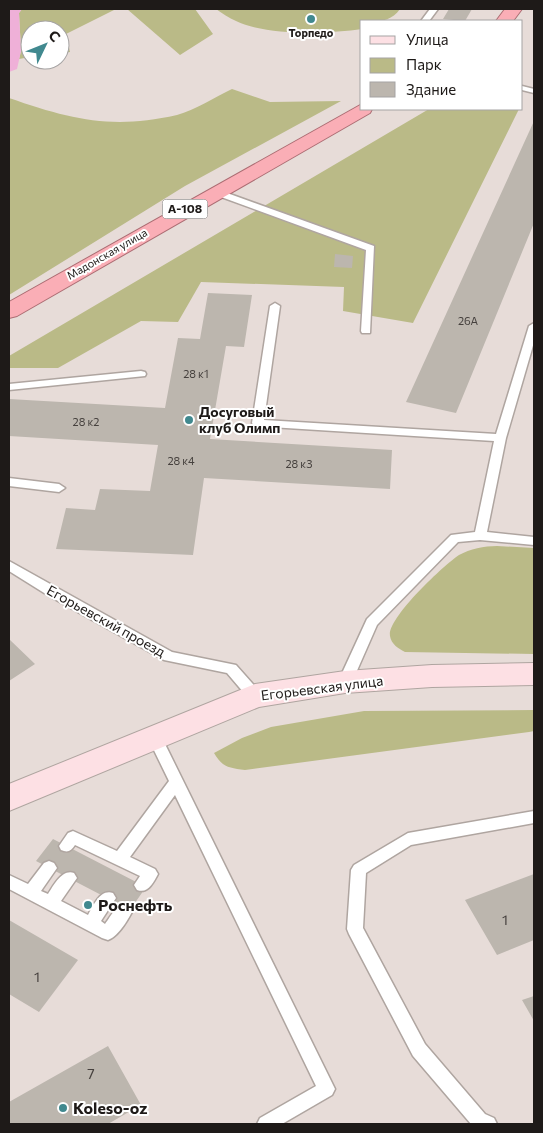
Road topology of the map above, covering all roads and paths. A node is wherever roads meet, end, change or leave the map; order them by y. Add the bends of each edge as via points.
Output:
1 (434, 9) edge
2 (514, 9) edge
3 (426, 20) edge
4 (505, 20) edge
5 (361, 110) edge
6 (216, 192) junction
7 (275, 306) dead end
8 (9, 311) edge
9 (534, 326) edge
10 (366, 331) dead end
11 (141, 374) dead end
12 (9, 387) edge
13 (500, 438) junction
14 (9, 482) edge
15 (59, 488) dead end
16 (480, 536) junction
17 (534, 541) edge
18 (9, 565) edge
19 (534, 674) edge
20 (345, 682) junction
21 (255, 696) junction
22 (155, 738) junction
23 (176, 783) junction
24 (9, 798) edge
25 (534, 817) edge
26 (66, 846) dead end
27 (126, 867) junction
28 (49, 868) dead end
29 (69, 878) dead end
30 (9, 882) edge
31 (142, 885) dead end
32 (30, 893) junction
33 (108, 898) dead end
34 (50, 903) junction
35 (126, 908) dead end
36 (90, 924) junction
37 (266, 1124) edge
38 (488, 1124) edge

1 - 3 lane
2 - 4 highway
5 - 6 highway, Мадонская улица / А-108
6 - 8 highway, Мадонская улица / А-108
6 - 10 lane via 371,248
7 - 13 lane via 258,423
9 - 13 lane
11 - 12 lane
13 - 16 lane
14 - 15 lane
16 - 17 lane
16 - 20 lane via 455,538 372,622
18 - 21 lane, Егорьевский проезд via 169,656 231,668
19 - 20 main road, Егорьевская улица
20 - 21 main road, Егорьевская улица
21 - 22 main road, Егорьевская улица
22 - 23 lane
22 - 24 main road, Егорьевская улица
23 - 27 lane
23 - 37 lane via 326,1089
25 - 38 lane via 408,839 359,870 355,929 419,1050 479,1120
26 - 27 lane via 74,836 90,851
27 - 31 lane via 150,874
28 - 32 lane
29 - 34 lane
30 - 32 lane
32 - 34 lane
33 - 36 lane
34 - 36 lane
35 - 36 lane via 108,933

